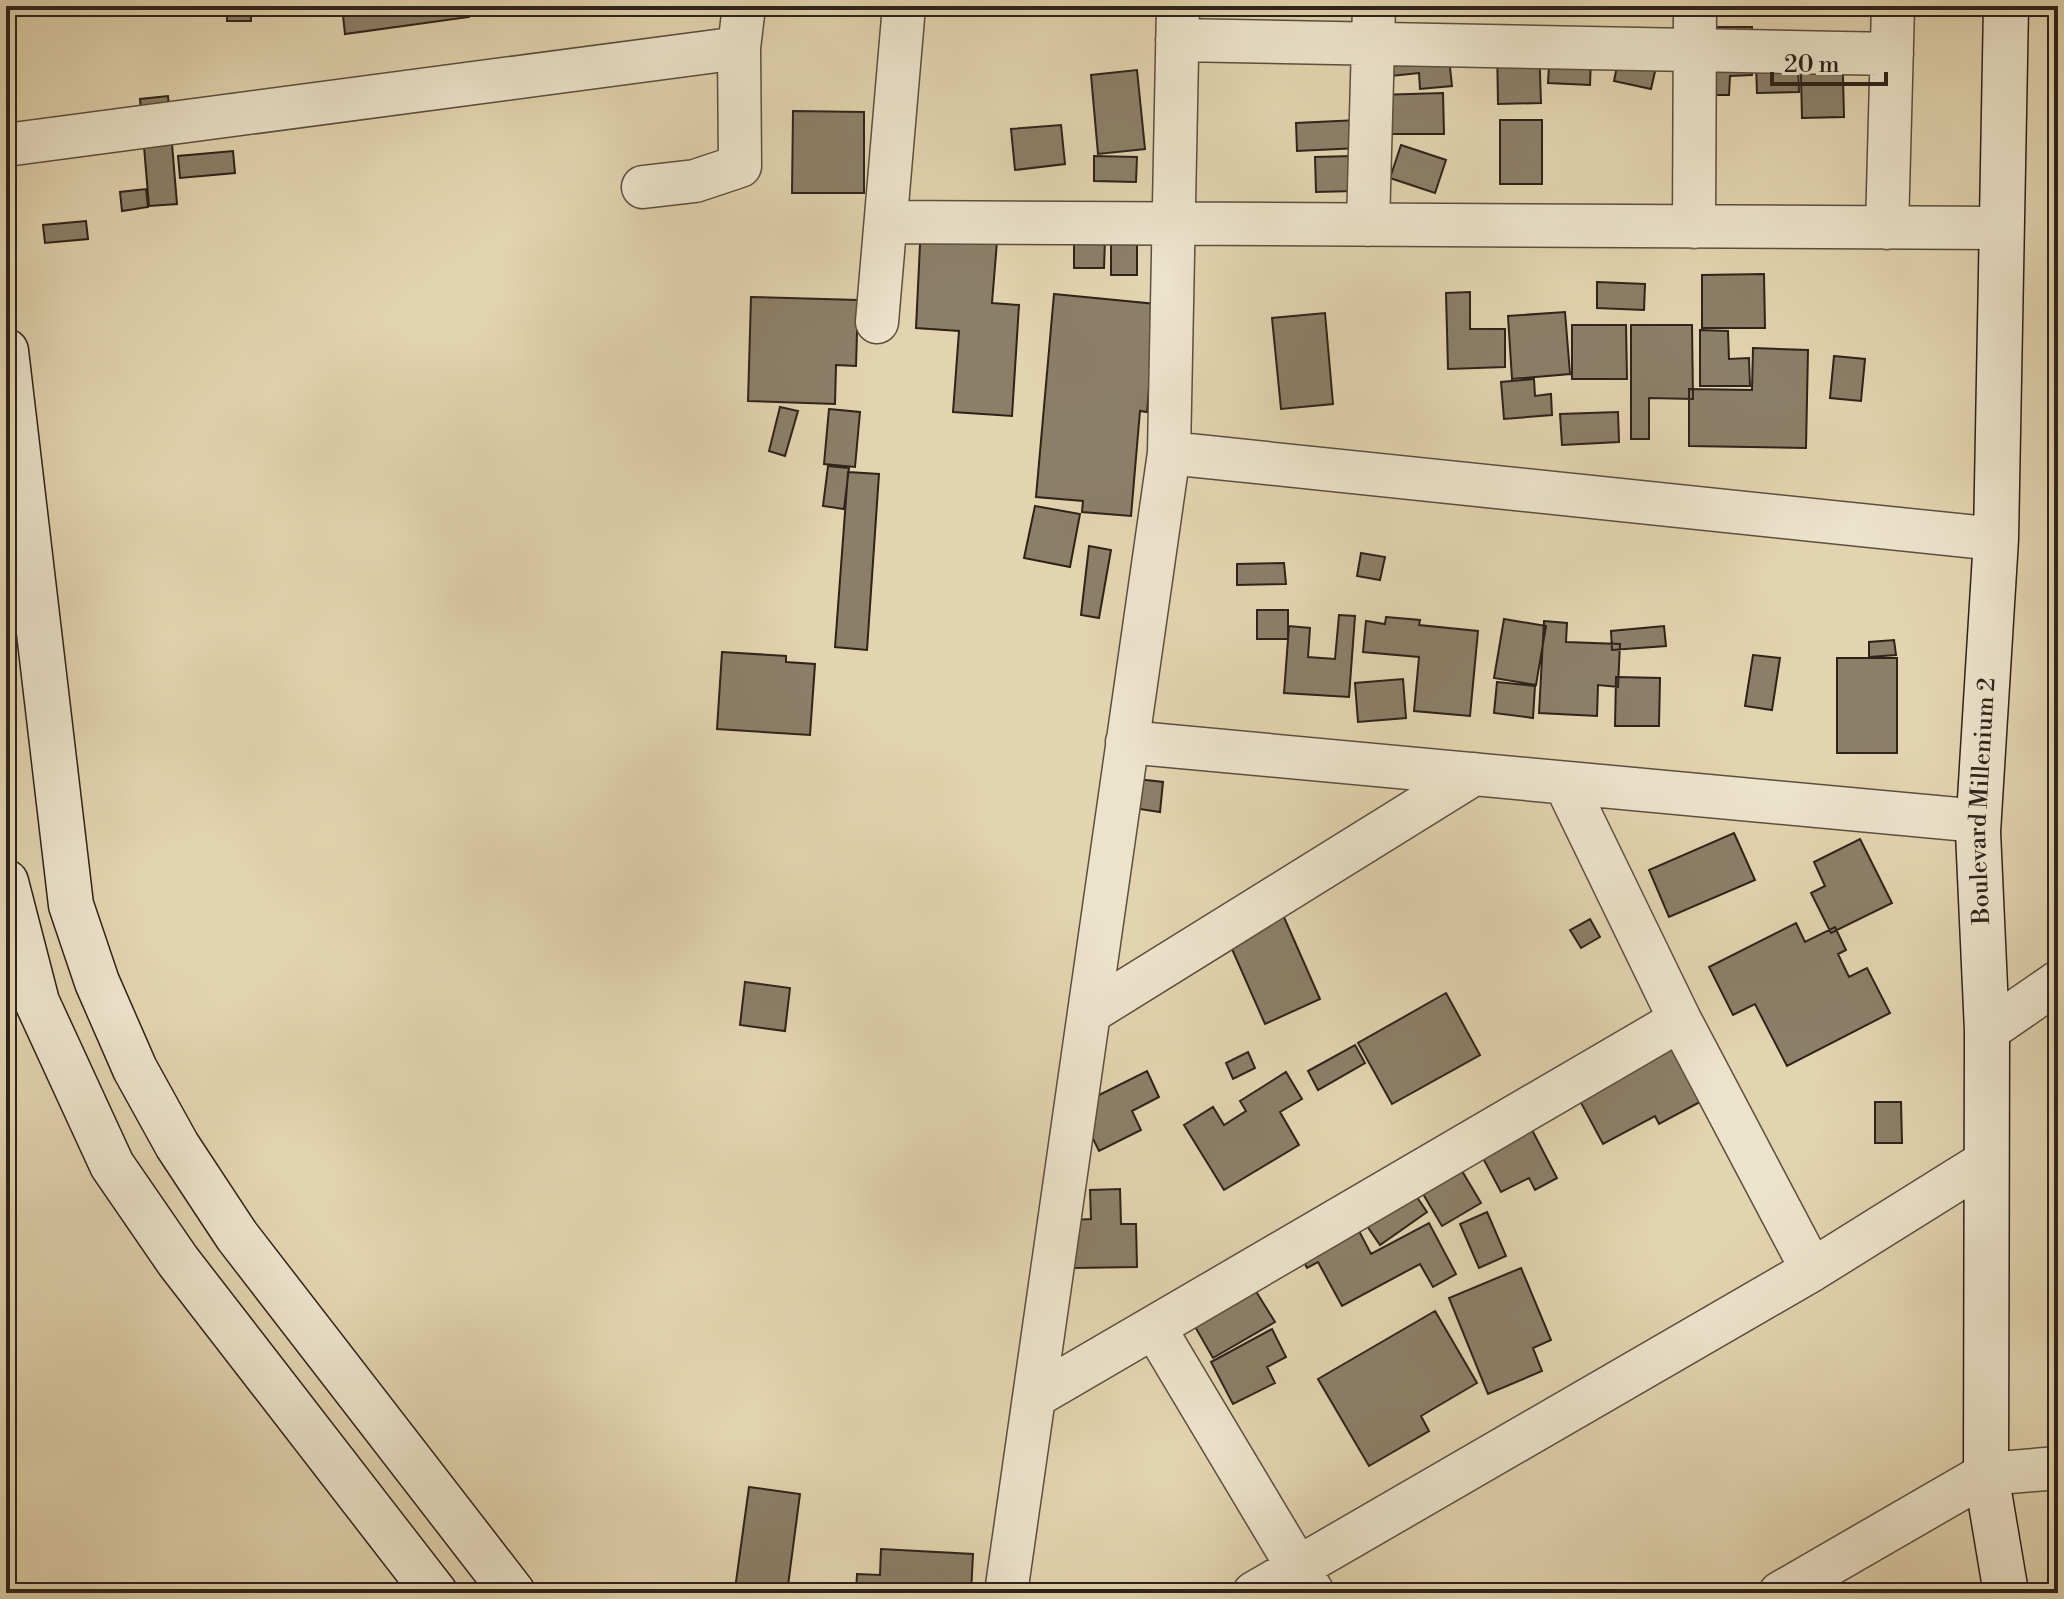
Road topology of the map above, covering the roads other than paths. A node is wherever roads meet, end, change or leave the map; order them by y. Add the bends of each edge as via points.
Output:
1 (744, 6) edge
2 (904, 6) edge
3 (1695, 6) edge
4 (1893, 6) edge
5 (2006, 6) edge
6 (1177, 23) edge
7 (1374, 25) edge
8 (739, 48) junction
9 (1695, 50) junction
10 (1892, 54) junction
11 (6, 145) edge
12 (643, 187) dead end
13 (886, 222) junction
14 (1174, 224) junction
15 (1368, 225) junction
16 (1694, 227) junction
17 (1887, 228) junction
18 (2002, 228) junction
19 (877, 322) dead end
20 (6, 351) edge
21 (1169, 453) junction
22 (1996, 539) junction
23 (1127, 742) junction
24 (1474, 774) junction
25 (1565, 783) junction
26 (1979, 821) junction
27 (6, 882) edge
28 (2058, 982) edge
29 (1089, 1013) junction
30 (1680, 1020) junction
31 (1987, 1031) junction
32 (1985, 1162) junction
33 (1812, 1270) junction
34 (1154, 1327) junction
35 (1034, 1397) junction
36 (2058, 1468) edge
37 (1986, 1474) junction
38 (1306, 1580) edge
39 (435, 1593) edge
40 (513, 1593) edge
41 (1006, 1593) edge
42 (1254, 1593) edge
43 (1780, 1593) edge
44 (2006, 1593) edge

1 - 8 street
2 - 13 street
3 - 9 street
4 - 10 street
5 - 18 street, Boulevard Millenium 2
6 - 7 street
6 - 14 street
7 - 9 street
7 - 15 street
8 - 11 street
8 - 12 street via 740,166 695,181
9 - 10 street
9 - 16 street
10 - 17 street
13 - 14 street
13 - 19 street
14 - 15 street
14 - 21 street
15 - 16 street
16 - 17 street
17 - 18 street
18 - 22 street, Boulevard Millenium 2
20 - 40 street via 71,905 97,982 135,1069 237,1236
21 - 22 street
21 - 23 street
22 - 26 street, Boulevard Millenium 2
23 - 24 street
23 - 29 street
24 - 25 street
24 - 29 street
25 - 26 street
25 - 30 street
26 - 31 street, Boulevard Millenium 2
27 - 39 street via 37,1002 112,1165 178,1261
28 - 31 street
29 - 35 street
30 - 33 street
30 - 34 street
31 - 32 street, Boulevard Millenium 2
32 - 33 street
32 - 37 street, Boulevard Millenium 2
33 - 38 street
34 - 35 street
34 - 38 street
35 - 41 street
36 - 37 street
37 - 43 street
37 - 44 street, Boulevard Millenium 2
38 - 42 street

